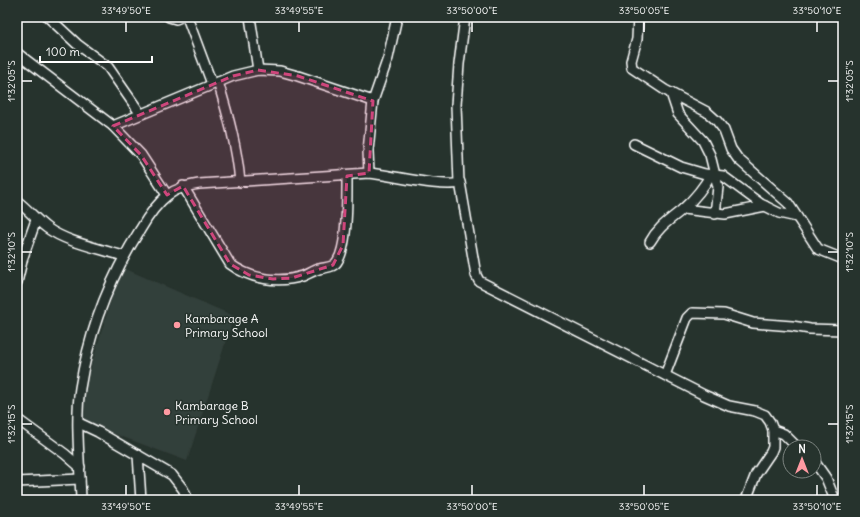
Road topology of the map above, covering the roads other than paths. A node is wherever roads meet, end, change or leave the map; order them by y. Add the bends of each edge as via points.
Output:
1 (48, 17) edge
2 (169, 17) edge
3 (181, 17) edge
4 (188, 17) edge
5 (250, 17) edge
6 (397, 17) edge
7 (466, 17) edge
8 (638, 17) edge
9 (17, 53) edge
10 (258, 70) junction
11 (215, 83) junction
12 (671, 93) junction
13 (373, 101) junction
14 (140, 113) junction
15 (113, 126) junction
16 (634, 144) dead end
17 (369, 173) junction
18 (713, 174) junction
19 (347, 176) junction
20 (240, 182) junction
21 (460, 182) junction
22 (184, 186) junction
23 (167, 195) junction
24 (17, 201) edge
25 (765, 206) junction
26 (683, 209) junction
27 (714, 214) junction
28 (797, 216) junction
29 (36, 220) junction
30 (650, 242) dead end
31 (123, 256) junction
32 (843, 259) edge
33 (17, 282) edge
34 (843, 330) edge
35 (665, 375) junction
36 (17, 419) edge
37 (79, 423) junction
38 (773, 430) junction
39 (789, 439) edge
40 (138, 455) junction
41 (80, 467) junction
42 (822, 472) edge
43 (80, 478) junction
44 (17, 482) edge
45 (81, 500) edge
46 (141, 500) edge
47 (188, 500) edge
48 (746, 500) edge
49 (835, 500) edge

1 - 14 street via 77,44 108,67
2 - 3 street
4 - 11 street
5 - 10 street
6 - 13 street via 388,58
7 - 21 street via 456,105
8 - 12 street via 632,68
9 - 15 street
10 - 11 street
10 - 13 street via 298,76
11 - 14 street
11 - 20 street via 234,140
12 - 18 street via 682,119 708,149
12 - 28 street via 707,112 717,121 738,159 788,203
13 - 17 street via 368,151
14 - 15 street
15 - 23 street via 141,154
16 - 18 street via 681,167
17 - 19 street
17 - 21 street via 444,183
18 - 25 street via 727,179
18 - 26 street
18 - 27 street via 718,188
19 - 20 street
19 - 22 street via 343,245 337,262 303,276 280,280 249,275 230,264
20 - 22 street
21 - 35 street via 476,275 480,281
22 - 23 street
23 - 31 street via 148,217
24 - 29 street
25 - 27 street
25 - 28 street via 779,213
26 - 27 street
26 - 30 street via 654,233
28 - 32 street via 818,249
29 - 31 street via 68,238
29 - 33 street
31 - 37 street via 94,325 80,389
34 - 35 street via 817,330 753,323 724,314 692,313 687,318
35 - 38 street via 723,404 765,415
36 - 41 street
37 - 40 street
37 - 41 street
38 - 39 street
38 - 48 street via 771,452 756,474
40 - 46 street
40 - 47 street via 172,475
41 - 43 street
42 - 49 street
43 - 44 street
43 - 45 street

